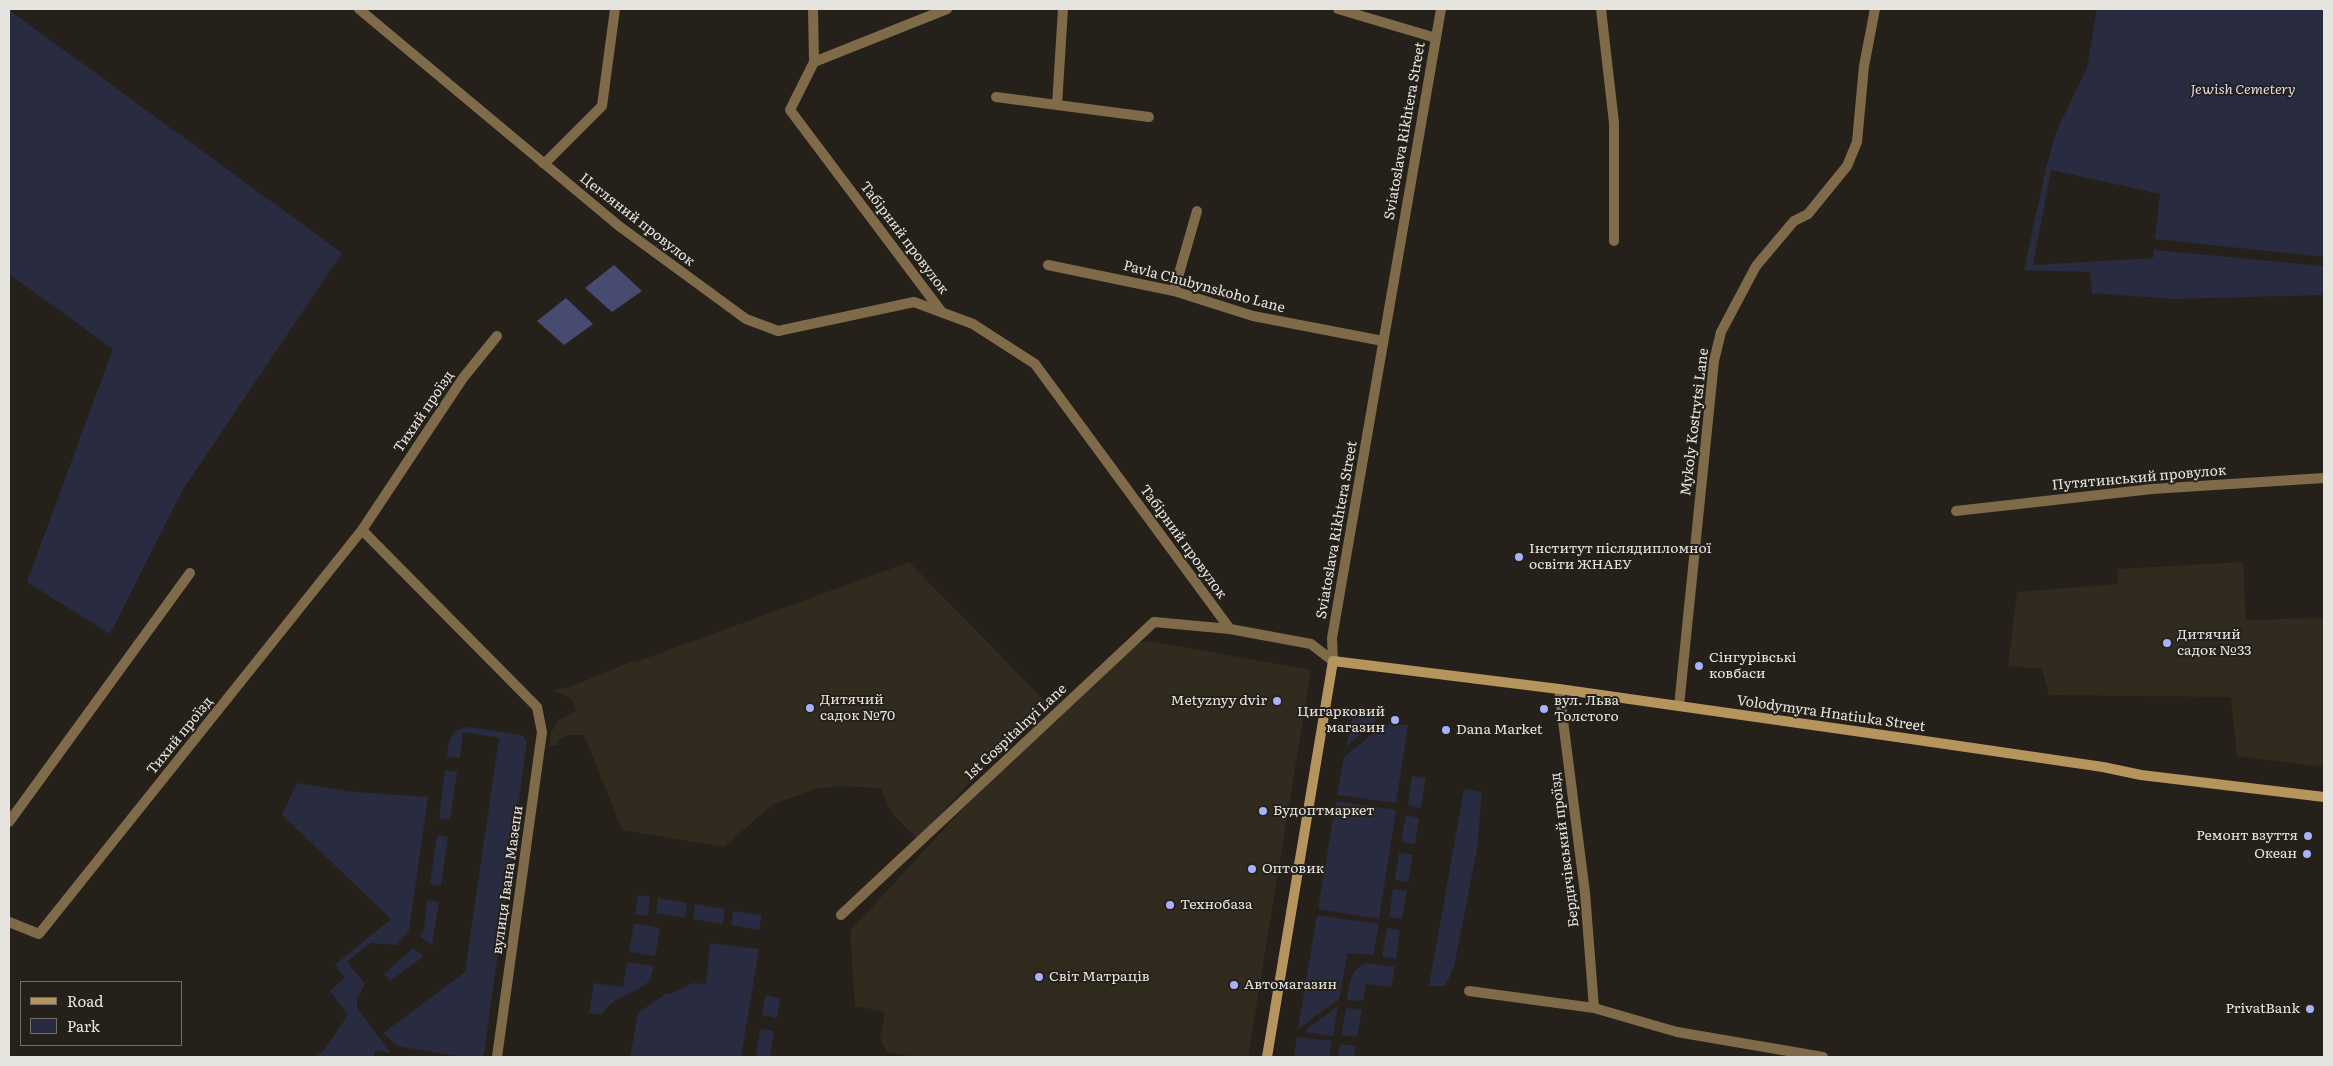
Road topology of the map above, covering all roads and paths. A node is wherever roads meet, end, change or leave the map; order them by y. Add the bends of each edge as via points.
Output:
1 (359, 9) edge
2 (615, 9) edge
3 (813, 9) edge
4 (947, 9) edge
5 (1063, 9) edge
6 (1338, 9) edge
7 (1441, 9) edge
8 (1602, 9) edge
9 (1876, 9) edge
10 (1436, 38) junction
11 (814, 62) junction
12 (996, 97) dead end
13 (1057, 104) junction
14 (1149, 117) dead end
15 (544, 164) junction
16 (1197, 211) dead end
17 (1614, 241) dead end
18 (1048, 265) dead end
19 (1174, 291) junction
20 (942, 312) junction
21 (497, 336) dead end
22 (1383, 341) junction
23 (2324, 478) edge
24 (1956, 511) dead end
25 (362, 530) junction
26 (190, 573) dead end
27 (1230, 629) junction
28 (1333, 661) junction
29 (1559, 689) junction
30 (1679, 706) junction
31 (2324, 797) edge
32 (9, 822) edge
33 (841, 915) dead end
34 (9, 922) edge
35 (1469, 991) dead end
36 (1594, 1008) junction
37 (498, 1057) edge
38 (1267, 1057) edge
39 (1823, 1057) edge

1 - 15 street, Цегляний провулок
2 - 15 street via 602,106
3 - 11 street, Табірний провулок
4 - 11 street
5 - 13 street
6 - 10 street
7 - 10 street, Sviatoslava Rikhtera Street
8 - 17 street via 1614,123
9 - 30 street, Mykoly Kostrytsi Lane via 1864,66 1857,142 1847,166 1808,214 1794,221 1756,266 1721,332 1714,361
10 - 22 street, Sviatoslava Rikhtera Street
11 - 20 street, Табірний провулок via 790,110
12 - 13 street
13 - 14 street
15 - 20 street, Цегляний провулок via 619,226 746,319 778,331 914,302
16 - 19 street
18 - 19 street, Pavla Chubynskoho Lane
19 - 22 street, Pavla Chubynskoho Lane via 1253,316
20 - 27 street, Табірний провулок via 973,324 1035,364
21 - 25 street, Тихий проїзд via 463,378
22 - 28 street, Sviatoslava Rikhtera Street via 1332,638
23 - 24 street, Путятинський провулок via 2152,489
25 - 34 street, Тихий проїзд via 39,934
25 - 37 street, вулиця Івана Мазепи via 537,707 542,732
26 - 32 street
27 - 28 street, 1st Gospitalnyi Lane via 1311,644
27 - 33 street, 1st Gospitalnyi Lane via 1154,622
28 - 29 main road, Volodymyra Hnatiuka Street
28 - 38 main road, Sviatoslava Rikhtera Street
29 - 30 main road, Volodymyra Hnatiuka Street
29 - 36 street, Бердичівський проїзд via 1586,893
30 - 31 main road, Volodymyra Hnatiuka Street via 2141,775
35 - 36 street
36 - 39 street via 1676,1032

